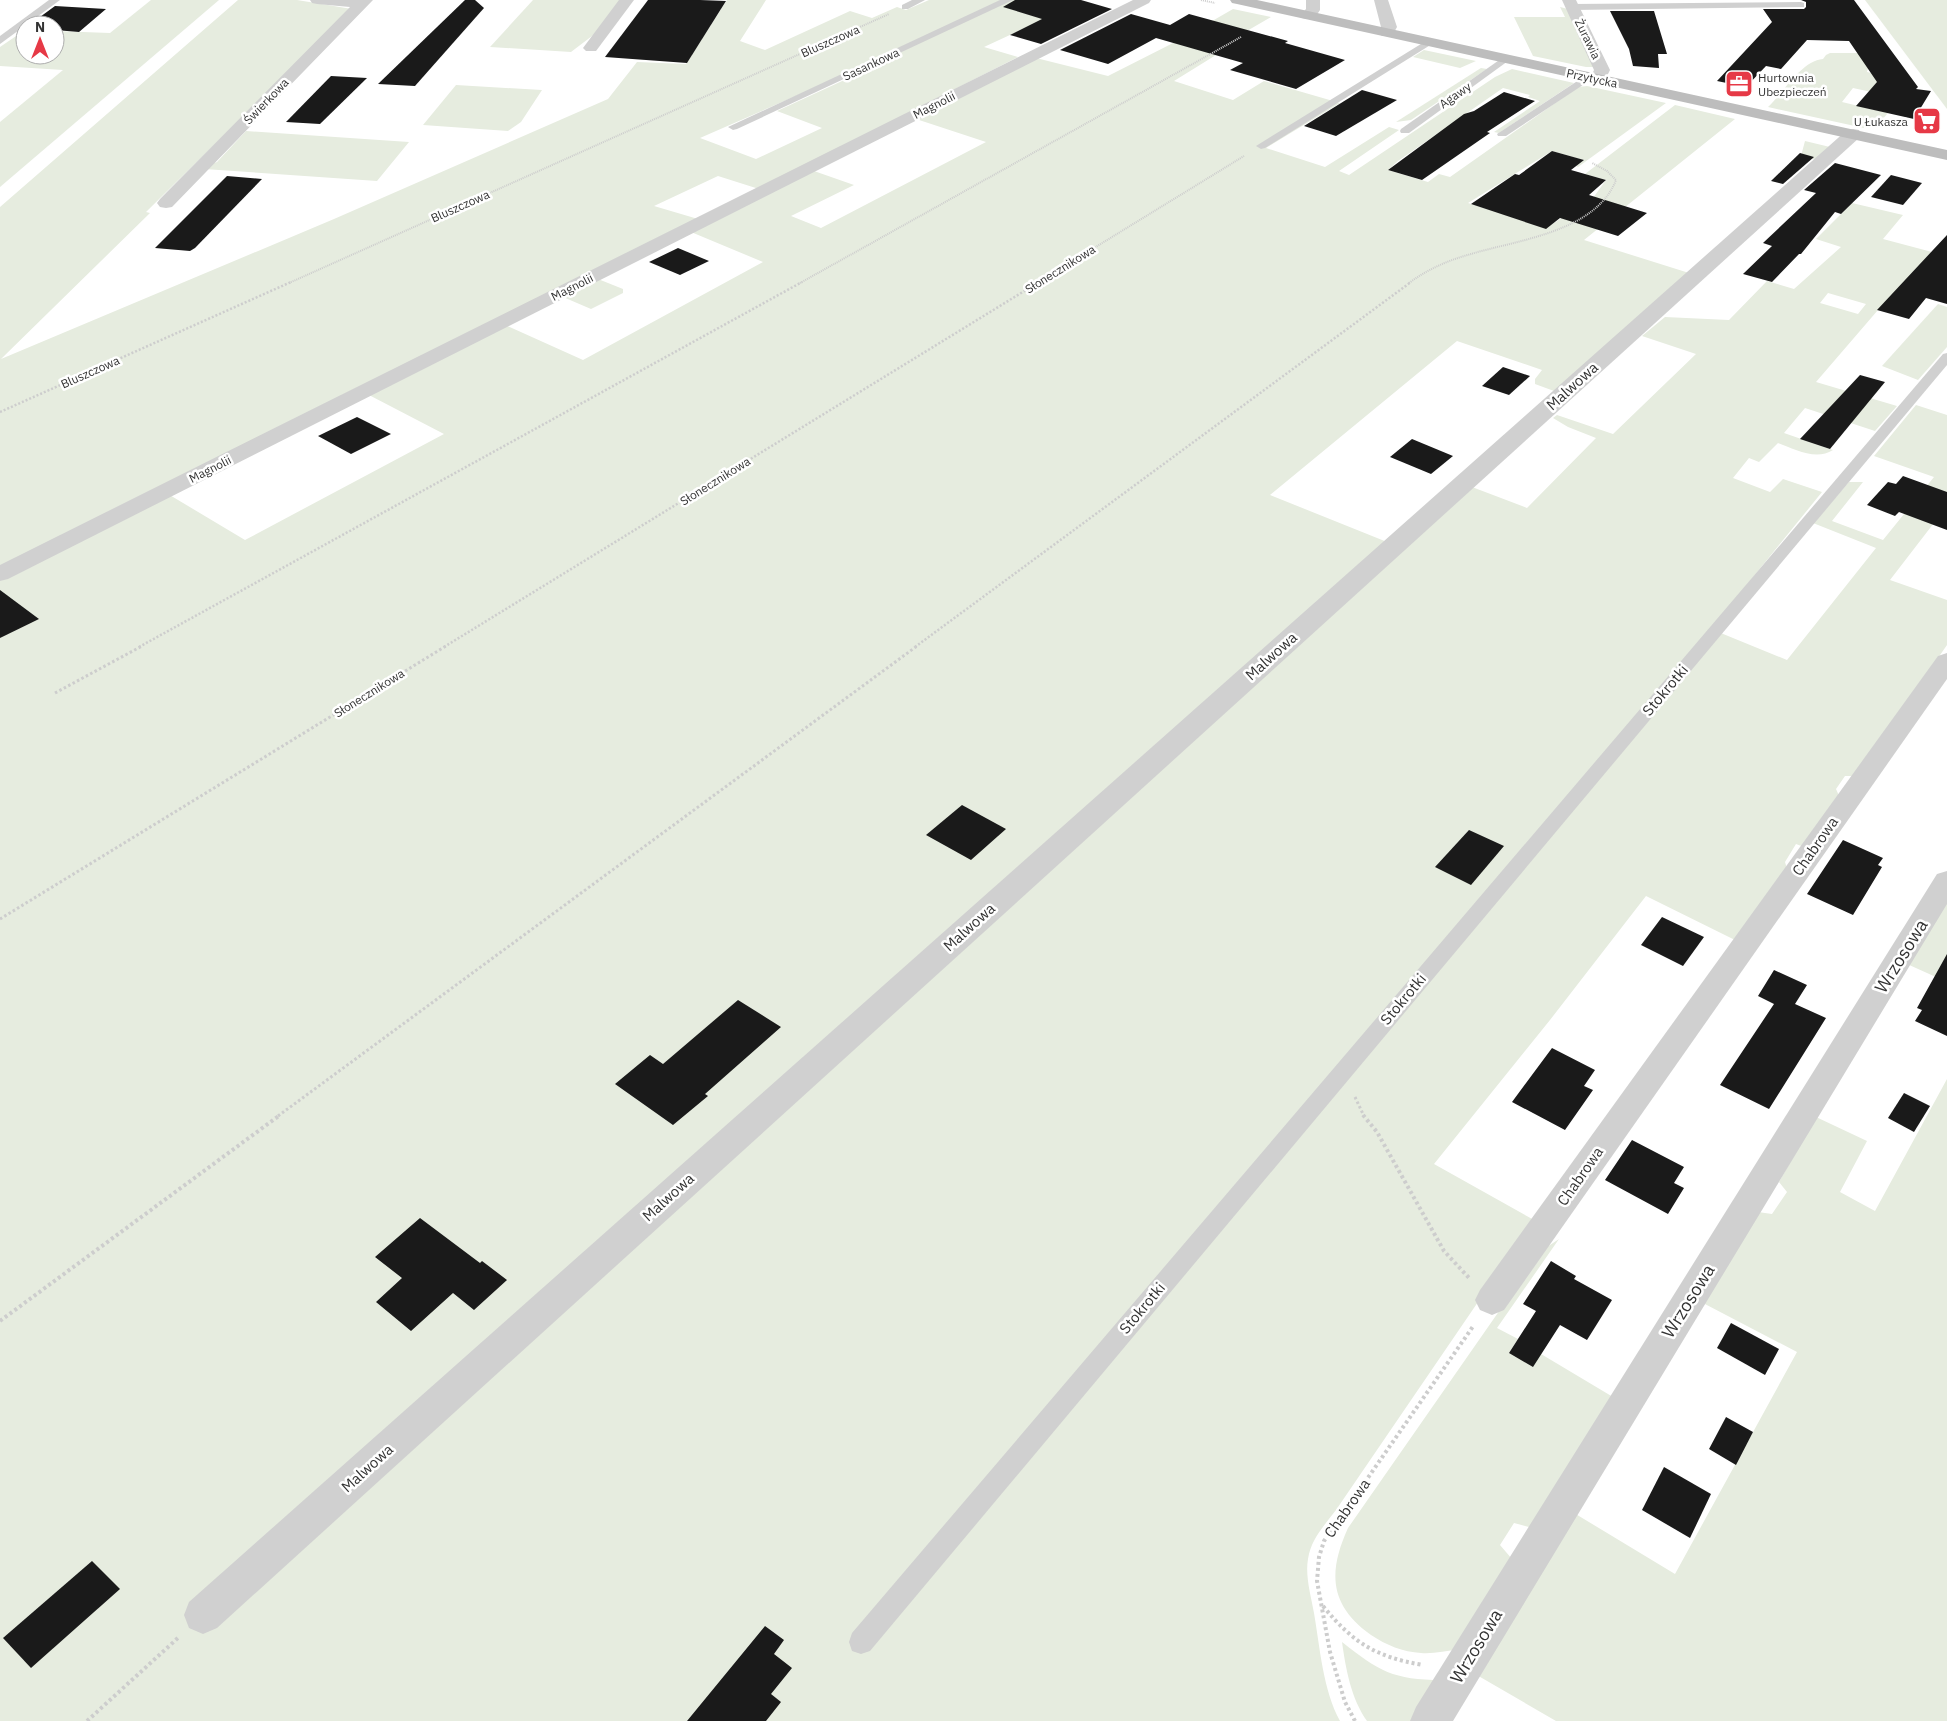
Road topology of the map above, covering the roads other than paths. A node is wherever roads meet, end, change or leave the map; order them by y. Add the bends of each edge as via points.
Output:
1 (55, 0) edge
2 (317, 0) edge
3 (627, 0) edge
4 (920, 0) edge
5 (1008, 0) edge
6 (1144, 0) edge
7 (1237, 0) edge
8 (1313, 0) edge
9 (1381, 0) edge
10 (364, 2) edge
11 (1571, 4) edge
12 (1801, 5) dead end
13 (904, 7) road end
14 (1307, 15) junction
15 (1387, 33) junction
16 (0, 41) edge
17 (1429, 42) junction
18 (591, 48) dead end
19 (1505, 58) junction
20 (1593, 78) junction
21 (733, 127) dead end
22 (1405, 131) dead end
23 (1502, 134) dead end
24 (1853, 134) junction
25 (1261, 146) road end
26 (1947, 155) edge
27 (166, 203) dead end
28 (1947, 357) edge
29 (0, 574) edge
30 (1947, 662) edge
31 (1947, 881) edge
32 (1492, 1300) road end
33 (203, 1615) road end
34 (861, 1642) dead end
35 (1430, 1721) edge

1 - 16 lane
2 - 10 street
3 - 18 street
4 - 13 lane
5 - 21 lane, Sasankowa
6 - 29 street, Magnolii
7 - 14 main road, Przytycka
8 - 14 street via 1313,10
9 - 15 street via 1389,27
10 - 27 street, Świerkowa
11 - 12 lane
11 - 20 street, Żurawia via 1602,70
14 - 15 main road, Przytycka
15 - 17 main road, Przytycka
17 - 19 main road, Przytycka
17 - 25 lane
19 - 20 main road, Przytycka
19 - 22 lane, Agawy
20 - 23 lane
20 - 24 main road, Przytycka
24 - 26 main road, Przytycka
24 - 33 street, Malwowa
28 - 34 lane, Stokrotki
30 - 32 street, Chabrowa
31 - 35 street, Wrzosowa

